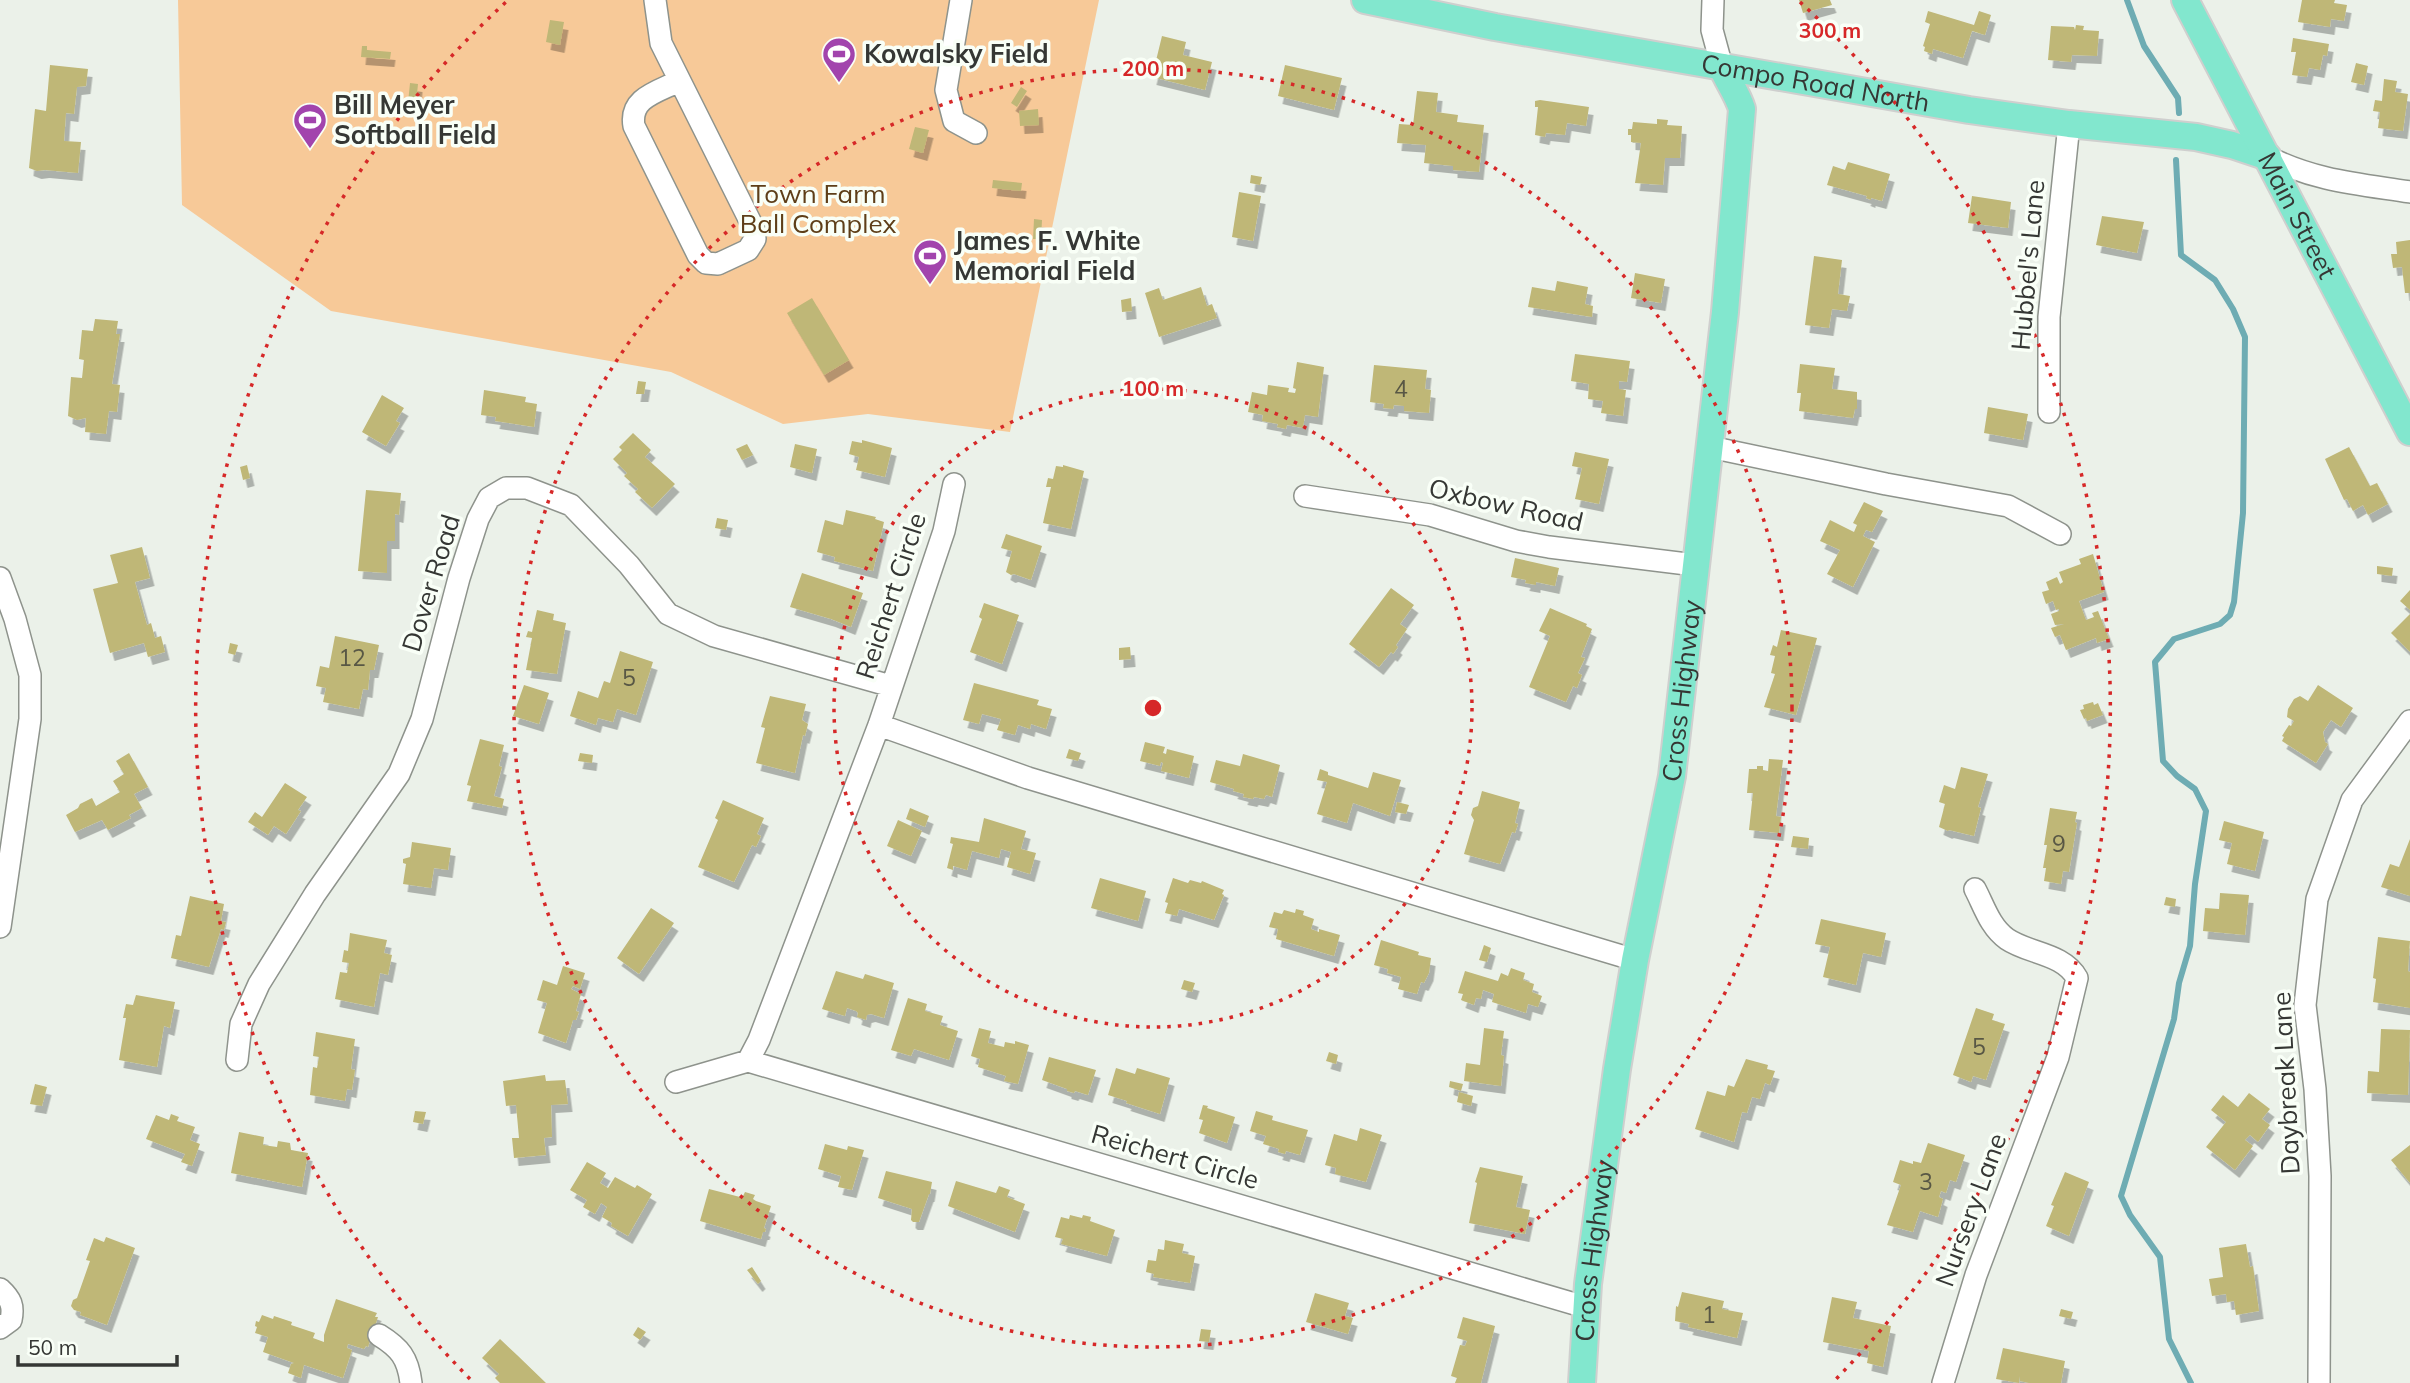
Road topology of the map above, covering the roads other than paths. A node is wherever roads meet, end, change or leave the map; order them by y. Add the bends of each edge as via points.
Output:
1 (655, 0) edge
2 (961, 0) edge
3 (1365, 0) edge
4 (1713, 0) edge
5 (2185, 0) edge
6 (1722, 67) junction
7 (679, 81) junction
8 (2069, 124) junction
9 (976, 133) dead end
10 (2268, 157) junction
11 (2410, 192) edge
12 (2049, 412) dead end
13 (2410, 432) edge
14 (1710, 447) junction
15 (954, 484) dead end
16 (1305, 496) dead end
17 (2060, 534) dead end
18 (1695, 565) junction
19 (0, 579) edge
20 (891, 686) junction
21 (2410, 721) edge
22 (879, 725) junction
23 (1975, 889) dead end
24 (0, 927) edge
25 (1635, 961) junction
26 (237, 1060) dead end
27 (748, 1061) junction
28 (676, 1082) dead end
29 (0, 1289) edge
30 (1585, 1307) junction
31 (0, 1328) edge
32 (379, 1335) dead end
33 (411, 1383) edge
34 (1583, 1383) edge
35 (1943, 1383) edge
36 (2319, 1383) edge

1 - 7 street via 661,43
2 - 9 street via 946,90 954,121
3 - 6 main road, Compo Road North
4 - 6 street, Cross Highway via 1713,30
5 - 10 main road, Main Street
6 - 8 main road, Compo Road North
6 - 14 main road, Cross Highway via 1742,109
7 - 7 street via 754,229 755,239 748,250 718,264 706,263 698,255 634,126 632,115 638,103
8 - 10 main road, Compo Road North via 2196,136
8 - 12 street, Hubbel's Lane via 2049,317
10 - 11 street via 2323,179
10 - 13 main road, Main Street
14 - 17 street via 2008,506
14 - 18 main road, Cross Highway
15 - 20 street, Reichert Circle via 944,531
16 - 18 street, Oxbow Road via 1430,515 1549,547
18 - 25 main road, Cross Highway via 1672,776
19 - 24 street via 30,675 30,719
20 - 22 street, Reichert Circle
20 - 26 street, Dover Road via 715,635 668,614 571,505 527,488 506,488 489,498 478,519 422,719 399,774 308,904 259,984 241,1024
21 - 36 street, Daybreak Lane via 2352,800 2317,899 2305,1005 2320,1176
22 - 25 street via 1028,778
22 - 27 street, Reichert Circle
23 - 35 street, Nursery Lane via 1993,926 2008,940 2058,960 2077,978 2057,1057 1976,1275
25 - 30 main road, Cross Highway
27 - 28 street
27 - 30 street, Reichert Circle
29 - 31 street via 13,1309 11,1320
30 - 34 main road, Cross Highway
32 - 33 street via 405,1355

